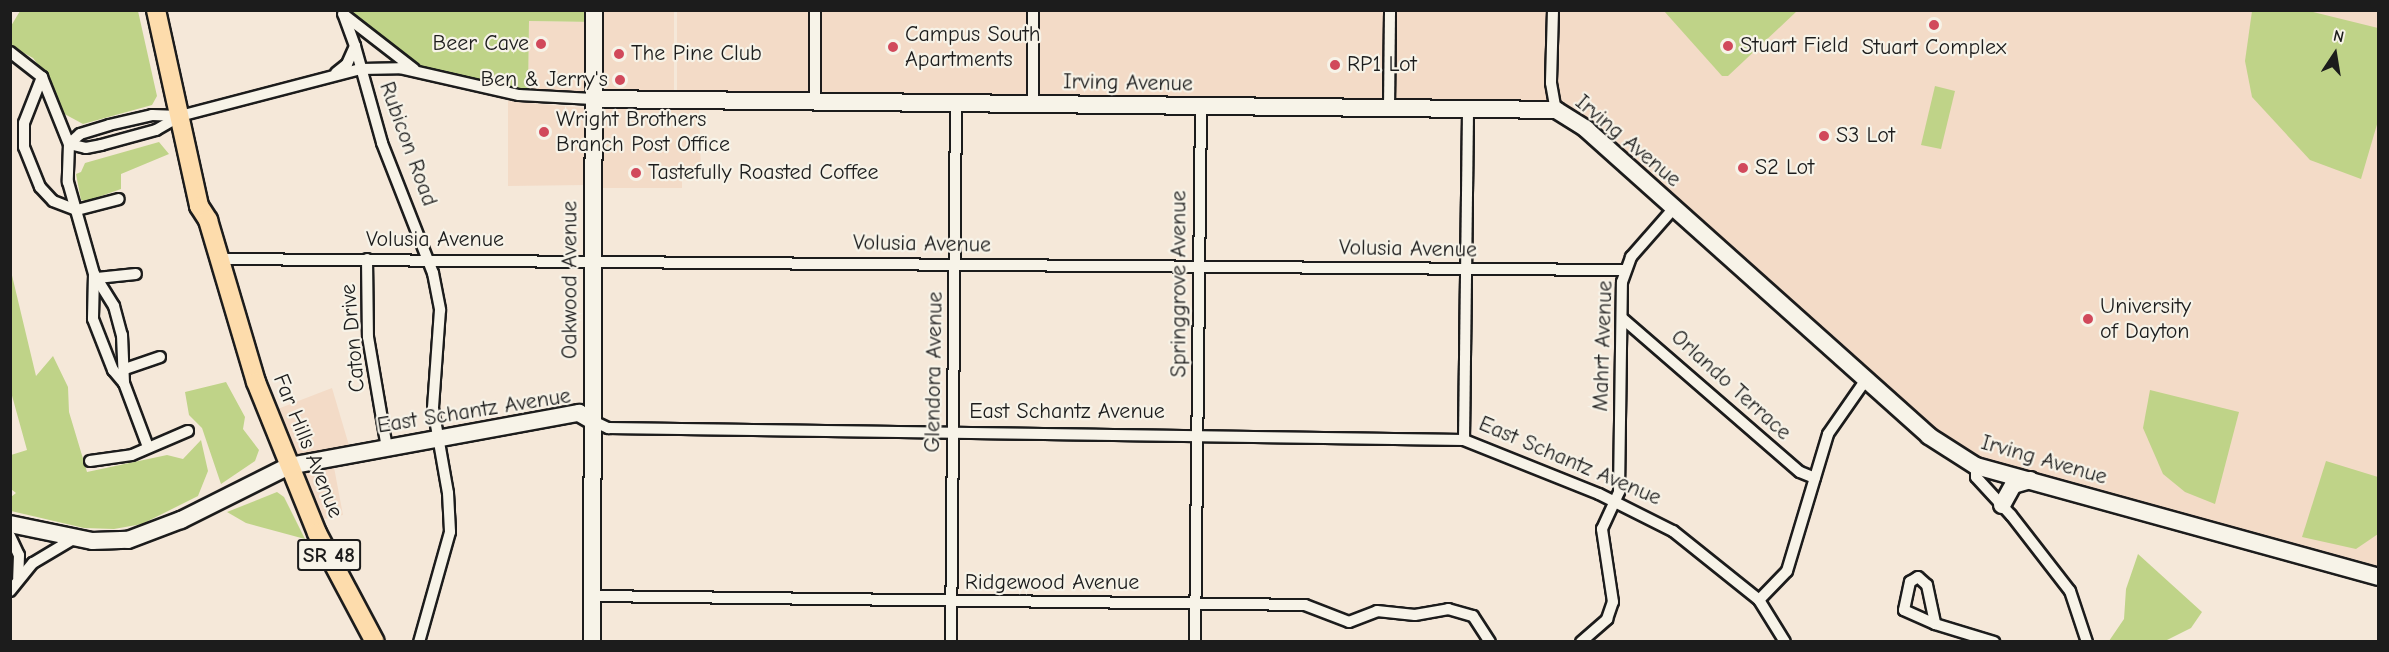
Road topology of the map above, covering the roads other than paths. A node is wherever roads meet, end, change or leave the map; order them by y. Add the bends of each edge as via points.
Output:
1 (156, 10) edge
2 (594, 10) edge
3 (815, 10) edge
4 (1033, 10) edge
5 (1390, 10) edge
6 (1553, 10) edge
7 (342, 12) edge
8 (354, 46) junction
9 (10, 52) edge
10 (362, 69) junction
11 (416, 71) junction
12 (334, 74) junction
13 (42, 77) junction
14 (593, 99) junction
15 (815, 102) junction
16 (956, 104) junction
17 (1033, 105) junction
18 (1201, 106) junction
19 (1389, 108) junction
20 (1468, 109) junction
21 (1556, 110) junction
22 (180, 116) junction
23 (69, 144) junction
24 (119, 199) dead end
25 (199, 206) junction
26 (1674, 208) junction
27 (77, 210) junction
28 (218, 259) junction
29 (367, 259) junction
30 (428, 259) junction
31 (592, 260) junction
32 (954, 263) junction
33 (1200, 266) junction
34 (1468, 269) junction
35 (1625, 270) junction
36 (136, 273) dead end
37 (96, 276) junction
38 (1622, 318) junction
39 (238, 330) junction
40 (160, 357) dead end
41 (125, 369) junction
42 (1866, 381) junction
43 (124, 383) junction
44 (593, 421) junction
45 (188, 431) dead end
46 (952, 434) junction
47 (1197, 435) junction
48 (438, 437) junction
49 (1464, 440) junction
50 (148, 447) junction
51 (387, 448) junction
52 (90, 461) dead end
53 (289, 466) junction
54 (1976, 466) junction
55 (1815, 478) junction
56 (2031, 480) junction
57 (1615, 502) junction
58 (2002, 505) junction
59 (10, 524) edge
60 (10, 536) edge
61 (75, 538) junction
62 (2379, 577) edge
63 (13, 586) edge
64 (592, 597) junction
65 (1759, 600) junction
66 (951, 602) junction
67 (1194, 604) junction
68 (1935, 624) dead end
69 (375, 642) edge
70 (419, 642) edge
71 (592, 642) edge
72 (951, 642) edge
73 (1195, 642) edge
74 (1490, 642) edge
75 (1581, 642) edge
76 (1785, 642) edge
77 (1994, 642) edge
78 (2087, 642) edge

1 - 22 main road, Far Hills Avenue / SR 48
2 - 14 street, Oakwood Avenue
3 - 15 street
4 - 17 street
5 - 19 street
6 - 21 street via 1551,83
7 - 8 street, Rubicon Road
7 - 11 street, Rubicon Road
8 - 10 street, Rubicon Road
8 - 12 street via 348,64
9 - 13 street
10 - 11 street, Rubicon Road
10 - 12 street
10 - 30 street, Rubicon Road via 382,143
11 - 14 street via 519,95
12 - 22 street
13 - 23 street
13 - 27 street via 24,123 24,147 40,187 54,201
14 - 15 street, Irving Avenue
14 - 31 street, Oakwood Avenue
15 - 16 street, Irving Avenue
16 - 17 street, Irving Avenue
16 - 32 street, Glendora Avenue
17 - 18 street, Irving Avenue
18 - 19 street, Irving Avenue
18 - 33 street, Springgrove Avenue
19 - 20 street, Irving Avenue
20 - 21 street, Irving Avenue
20 - 34 street
21 - 26 street, Irving Avenue via 1586,129
22 - 23 street via 152,115 109,125 80,134
22 - 23 street via 156,130 101,145 86,148
22 - 25 main road, Far Hills Avenue / SR 48
23 - 27 street via 68,182
24 - 27 street
25 - 28 main road, Far Hills Avenue / SR 48 via 208,220
25 - 39 main road, Far Hills Avenue / SR 48 via 196,220 206,260 226,322
26 - 35 street, Mahrt Avenue via 1631,257
26 - 42 street, Irving Avenue
27 - 37 street
28 - 29 street, Volusia Avenue
28 - 39 main road, Far Hills Avenue / SR 48
29 - 30 street, Volusia Avenue
29 - 51 street, Caton Drive via 368,337
30 - 31 street, Volusia Avenue
30 - 48 street, Rubicon Road via 440,310 433,396
31 - 32 street, Volusia Avenue
31 - 44 street, Oakwood Avenue
32 - 33 street, Volusia Avenue
32 - 46 street, Glendora Avenue
33 - 34 street, Volusia Avenue
33 - 47 street, Springgrove Avenue
34 - 35 street, Volusia Avenue
34 - 49 street
35 - 38 street, Mahrt Avenue
36 - 37 street
37 - 41 street via 114,306
37 - 43 street via 93,319 112,370
38 - 55 street, Orlando Terrace via 1786,460
38 - 57 street, Mahrt Avenue via 1619,480
39 - 53 main road, Far Hills Avenue / SR 48
40 - 41 street
41 - 43 street
42 - 54 street, Irving Avenue via 1929,435
42 - 55 street via 1831,428
43 - 50 street
44 - 46 street, East Schantz Avenue via 608,428
44 - 48 street, East Schantz Avenue via 579,413
44 - 64 street, Oakwood Avenue
45 - 50 street
46 - 47 street, East Schantz Avenue
46 - 66 street, Glendora Avenue
47 - 49 street, East Schantz Avenue
47 - 67 street, Springgrove Avenue
48 - 51 street, East Schantz Avenue
48 - 70 street, Rubicon Road via 450,532
49 - 57 street, East Schantz Avenue
50 - 52 street via 113,460
51 - 53 street, East Schantz Avenue
53 - 61 street, East Schantz Avenue via 141,537 108,542
53 - 69 main road, Far Hills Avenue / SR 48 via 317,533
54 - 56 street, Irving Avenue
54 - 58 street via 1976,477
55 - 65 street via 1787,571
56 - 58 street via 2013,485
56 - 62 street, Irving Avenue
57 - 65 street, East Schantz Avenue via 1673,531
57 - 75 street via 1602,529 1613,602 1607,618
58 - 78 street via 2070,591
59 - 61 street, East Schantz Avenue
60 - 63 street via 19,555
61 - 63 street via 37,560
64 - 66 street, Ridgewood Avenue
64 - 71 street, Oakwood Avenue
65 - 76 street, East Schantz Avenue
66 - 67 street, Ridgewood Avenue
66 - 72 street, Glendora Avenue
67 - 73 street, Springgrove Avenue
67 - 74 street, Ridgewood Avenue via 1305,604 1348,622 1377,611 1415,615 1459,610 1473,616
68 - 77 street

